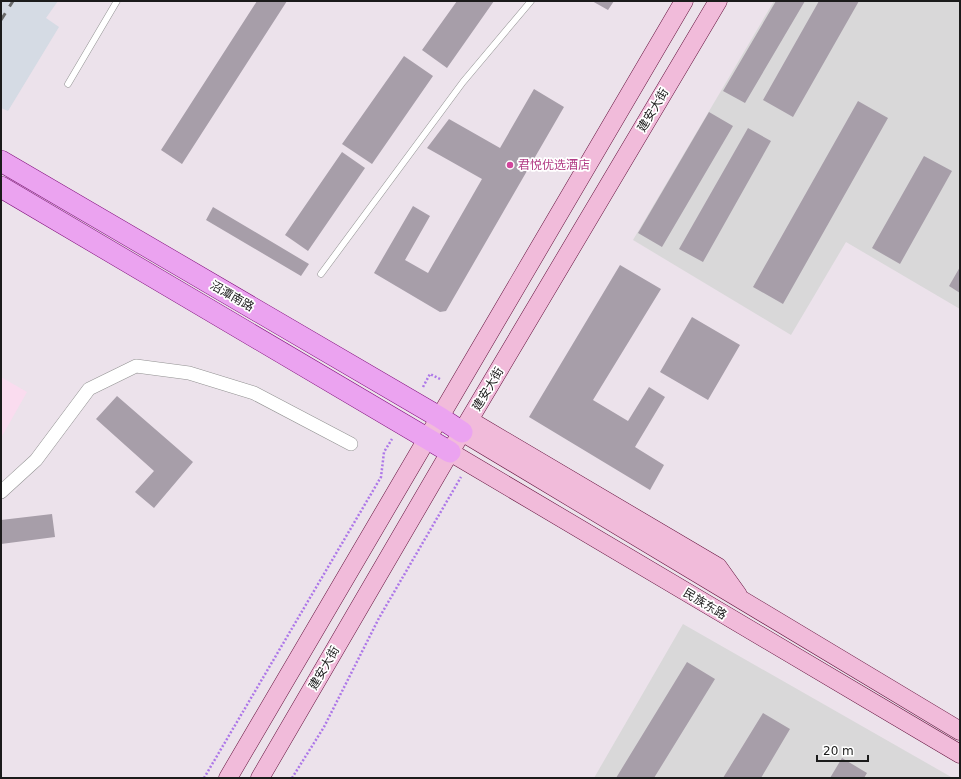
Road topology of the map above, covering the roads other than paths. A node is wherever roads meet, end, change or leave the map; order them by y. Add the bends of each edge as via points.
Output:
1 (117, 1) edge
2 (531, 1) edge
3 (684, 1) edge
4 (718, 1) edge
5 (68, 84) dead end
6 (1, 161) edge
7 (1, 187) edge
8 (321, 274) dead end
9 (438, 417) junction
10 (466, 426) junction
11 (426, 438) junction
12 (351, 444) dead end
13 (450, 452) junction
14 (1, 492) edge
15 (960, 732) edge
16 (960, 754) edge
17 (228, 778) edge
18 (260, 778) edge

1 - 5 lane
2 - 8 lane via 463,82
3 - 9 main road
4 - 10 main road, 建安大街
6 - 9 main road, 沼潭南路
7 - 11 main road, 沼潭南路
9 - 10 main road, 沼潭南路
9 - 11 main road
10 - 13 main road, 建安大街
10 - 15 main road, 民族东路 via 742,601
11 - 13 main road, 沼潭南路
11 - 17 main road
12 - 14 street via 254,392 189,373 136,366 89,389 36,460
13 - 16 main road, 民族东路
13 - 18 main road, 建安大街

